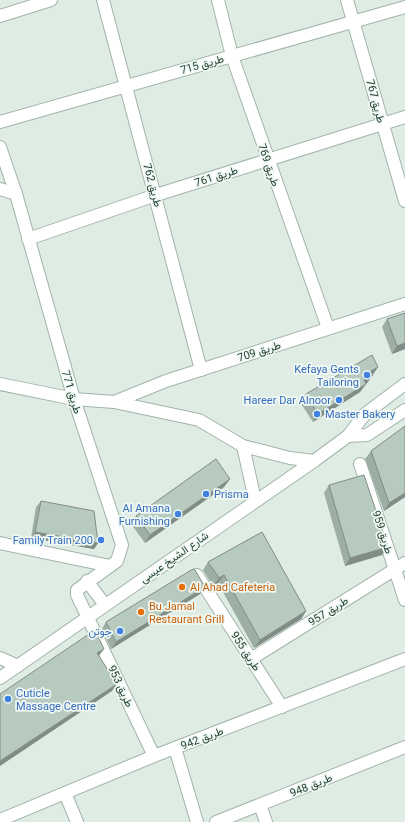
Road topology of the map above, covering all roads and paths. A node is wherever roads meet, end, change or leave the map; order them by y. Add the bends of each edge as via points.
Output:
1 (51, 0) edge
2 (103, 0) edge
3 (218, 0) edge
4 (348, 0) edge
5 (35, 2) edge
6 (405, 8) edge
7 (0, 16) edge
8 (354, 22) junction
9 (232, 56) junction
10 (125, 86) junction
11 (405, 117) edge
12 (0, 122) edge
13 (381, 123) junction
14 (0, 147) edge
15 (267, 160) junction
16 (0, 189) edge
17 (16, 194) junction
18 (156, 195) junction
19 (405, 201) edge
20 (28, 239) junction
21 (405, 304) edge
22 (328, 328) junction
23 (201, 370) junction
24 (0, 384) edge
25 (405, 384) edge
26 (74, 399) junction
27 (114, 402) junction
28 (405, 410) edge
29 (348, 436) junction
30 (244, 446) junction
31 (314, 461) junction
32 (360, 464) dead end
33 (255, 500) junction
34 (0, 543) edge
35 (110, 566) junction
36 (400, 566) edge
37 (197, 574) edge
38 (87, 581) junction
39 (405, 600) edge
40 (104, 605) junction
41 (303, 608) edge
42 (88, 616) junction
43 (311, 622) junction
44 (0, 658) edge
45 (251, 659) junction
46 (405, 659) edge
47 (18, 666) junction
48 (0, 678) edge
49 (282, 707) junction
50 (175, 748) junction
51 (405, 748) edge
52 (154, 756) junction
53 (65, 793) junction
54 (260, 805) junction
55 (0, 820) edge
56 (77, 822) edge
57 (197, 822) edge
58 (216, 822) edge
59 (266, 822) edge

1 - 5 street
2 - 10 street, طريق 762
3 - 9 street, طريق 769
4 - 8 street, طريق 767
5 - 7 street
6 - 8 street, طريق 715
8 - 9 street, طريق 715
8 - 13 street, طريق 767
9 - 10 street, طريق 715
9 - 15 street, طريق 769
10 - 12 street, طريق 715
10 - 18 street, طريق 762
11 - 13 street, طريق 761
13 - 15 street, طريق 761
13 - 19 street, طريق 767
14 - 17 street, طريق 771
15 - 18 street, طريق 761
15 - 22 street, طريق 769
16 - 17 street
17 - 20 street, طريق 771
18 - 20 street, طريق 761
18 - 23 street, طريق 762
20 - 26 street, طريق 771
21 - 22 street, طريق 709
22 - 23 street, طريق 709
23 - 27 street, طريق 709
24 - 26 street, طريق 709
25 - 29 street, شارع الشيخ عيسى via 365,414
26 - 27 street, طريق 709
26 - 35 street, طريق 771 via 122,545 117,560
27 - 30 street, طريق 709 via 200,420
28 - 29 street via 367,435
29 - 31 street, شارع الشيخ عيسى
30 - 31 street, طريق 709 via 290,458
30 - 33 street
31 - 33 street, شارع الشيخ عيسى
32 - 36 street, طريق 959
33 - 40 street, شارع الشيخ عيسى
34 - 35 street
35 - 38 street, طريق 771
36 - 39 street, طريق 959
36 - 43 street, طريق 957
37 - 45 street, طريق 955
38 - 40 street
38 - 42 street, طريق 771 via 77,590 77,595
40 - 42 street, شارع الشيخ عيسى
41 - 43 street
42 - 47 street, شارع الشيخ عيسى
42 - 52 street, طريق 953
43 - 45 street, طريق 957
44 - 47 street
45 - 49 street, طريق 955
46 - 49 street, طريق 942
47 - 48 street, شارع الشيخ عيسى
49 - 50 street, طريق 942
50 - 52 street, طريق 942
50 - 57 street
51 - 54 street, طريق 948
52 - 53 street, طريق 942
53 - 55 street, طريق 942
53 - 56 street
54 - 58 street, طريق 948
54 - 59 street

